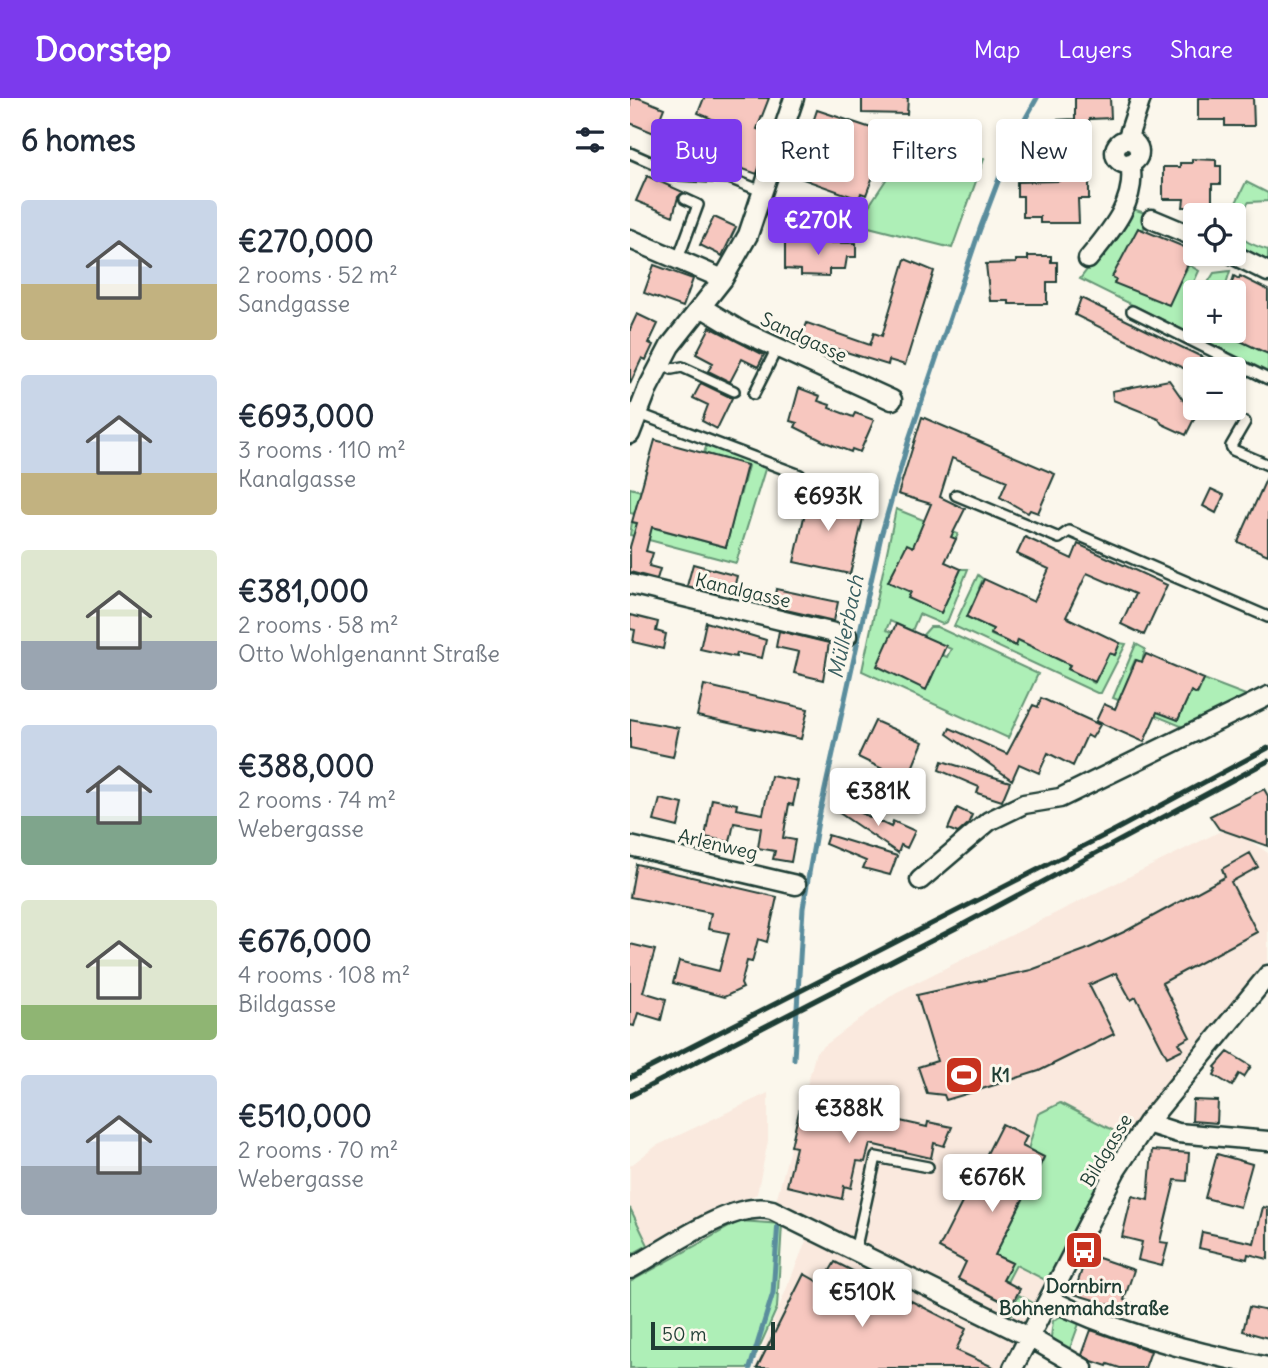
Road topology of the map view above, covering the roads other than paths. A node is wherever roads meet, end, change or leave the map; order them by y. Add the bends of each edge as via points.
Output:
1 (794, 98) edge
2 (1141, 98) edge
3 (630, 153) edge
4 (764, 191) junction
5 (685, 199) dead end
6 (1152, 219) dead end
7 (1183, 232) edge
8 (630, 239) edge
9 (678, 259) junction
10 (1088, 259) dead end
11 (1246, 261) edge
12 (1268, 272) edge
13 (723, 279) junction
14 (701, 307) junction
15 (1132, 311) dead end
16 (777, 348) junction
17 (662, 363) junction
18 (1268, 379) edge
19 (734, 391) dead end
20 (754, 394) dead end
21 (892, 400) dead end
22 (637, 413) junction
23 (1245, 422) dead end
24 (630, 434) edge
25 (1268, 465) edge
26 (800, 475) dead end
27 (956, 495) dead end
28 (630, 584) edge
29 (1268, 617) edge
30 (846, 636) dead end
31 (1268, 696) edge
32 (630, 846) edge
33 (920, 880) dead end
34 (796, 885) dead end
35 (1268, 975) edge
36 (1147, 1123) junction
37 (1268, 1142) edge
38 (928, 1167) dead end
39 (855, 1251) junction
40 (630, 1269) edge
41 (1049, 1299) junction
42 (1029, 1336) junction
43 (1268, 1367) edge
44 (1013, 1368) edge
45 (1083, 1368) edge

1 - 4 street
2 - 10 street via 1127,140 1139,152 1130,163 1119,220
3 - 4 lane via 680,175 729,178
4 - 13 street via 748,235
5 - 9 lane via 698,205
6 - 7 street
8 - 9 street
9 - 13 street
11 - 12 street
13 - 14 street
14 - 16 street, Sandgasse
14 - 17 street
15 - 18 lane
16 - 20 lane
16 - 21 street, Sandgasse
17 - 19 lane via 672,369 682,367
17 - 22 street
22 - 24 street
22 - 26 lane
23 - 25 lane via 1233,450
27 - 29 lane via 1059,538 1069,531
28 - 30 street, Kanalgasse
31 - 33 street via 1060,798 1024,804 989,821
32 - 34 street, Arlenweg
35 - 36 street, Bildgasse
36 - 37 street via 1178,1133
36 - 41 street, Bildgasse via 1116,1170
38 - 39 lane via 876,1157
39 - 40 street via 772,1211 735,1212
39 - 42 street
41 - 42 street, Bildgasse
41 - 43 street via 1167,1342
42 - 44 street, Bildgasse
42 - 45 street

